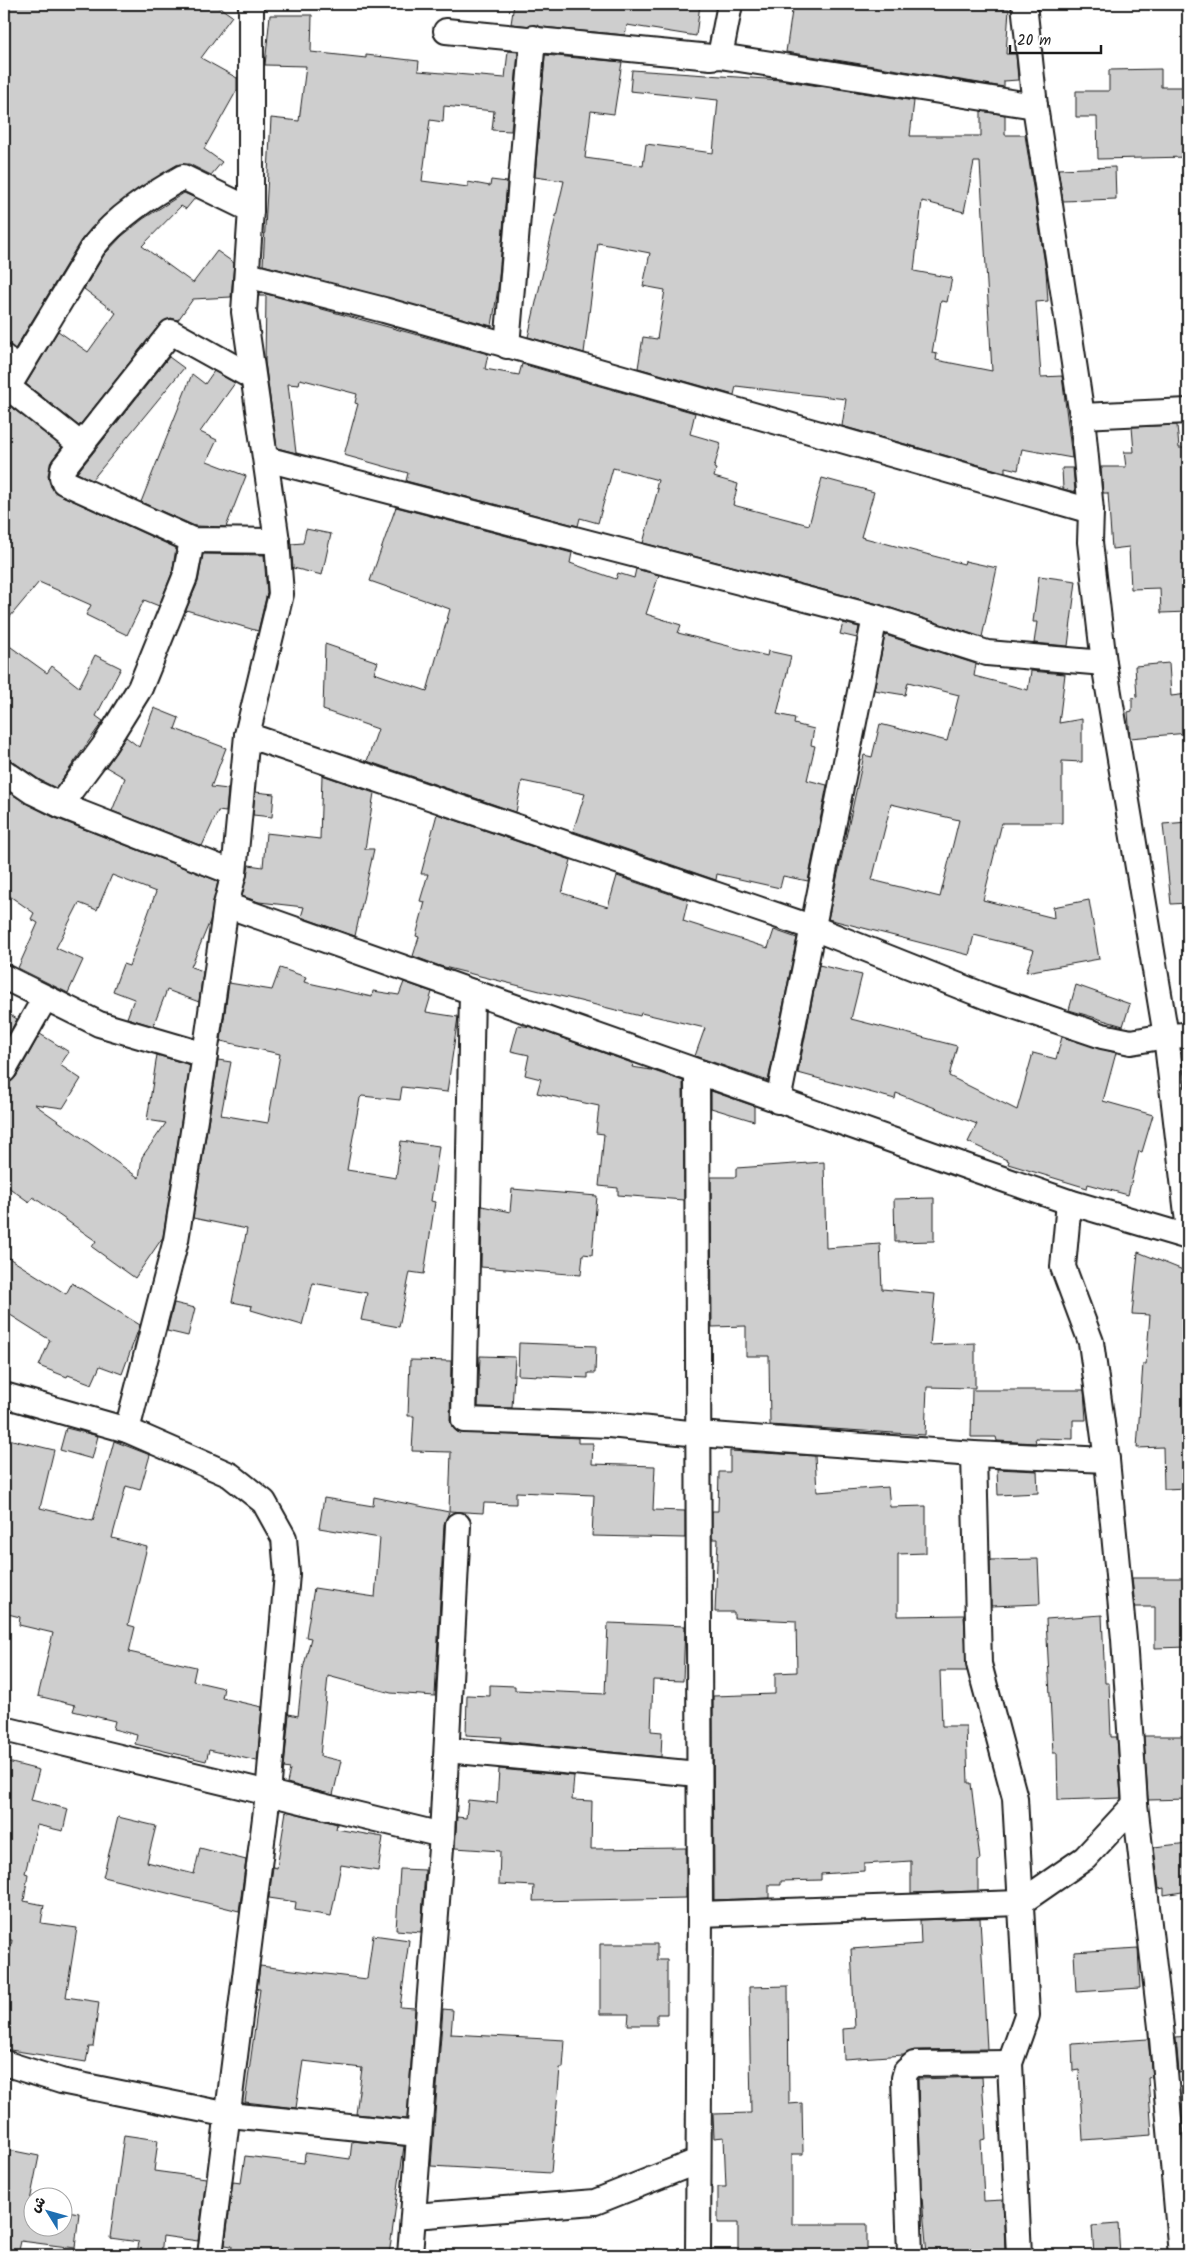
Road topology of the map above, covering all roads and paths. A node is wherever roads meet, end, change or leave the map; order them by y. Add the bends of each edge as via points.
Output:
1 (251, 4) edge
2 (730, 4) edge
3 (1024, 4) edge
4 (446, 31) dead end
5 (533, 38) junction
6 (720, 56) junction
7 (1034, 106) junction
8 (251, 210) junction
9 (248, 275) junction
10 (507, 346) junction
11 (4, 357) edge
12 (252, 377) junction
13 (6, 391) edge
14 (1188, 411) edge
15 (1082, 416) junction
16 (82, 445) junction
17 (266, 459) junction
18 (1090, 511) junction
19 (192, 540) junction
20 (277, 541) junction
21 (875, 617) junction
22 (1104, 663) junction
23 (247, 736) junction
24 (4, 772) edge
25 (60, 805) junction
26 (234, 873) junction
27 (226, 905) junction
28 (812, 927) junction
29 (4, 977) edge
30 (472, 992) junction
31 (45, 998) junction
32 (1177, 1035) edge
33 (205, 1055) junction
34 (4, 1070) edge
35 (697, 1073) junction
36 (778, 1101) junction
37 (1070, 1202) junction
38 (1188, 1222) edge
39 (1188, 1237) edge
40 (4, 1395) edge
41 (127, 1430) junction
42 (699, 1434) junction
43 (974, 1454) junction
44 (1107, 1460) junction
45 (458, 1525) dead end
46 (4, 1729) edge
47 (447, 1750) junction
48 (698, 1774) junction
49 (268, 1794) junction
50 (1135, 1804) junction
51 (442, 1834) junction
52 (1020, 1903) junction
53 (700, 1914) junction
54 (4, 2063) edge
55 (1010, 2064) junction
56 (229, 2115) junction
57 (419, 2134) junction
58 (698, 2161) junction
59 (414, 2216) junction
60 (210, 2255) edge
61 (410, 2255) edge
62 (698, 2255) edge
63 (910, 2255) edge
64 (1019, 2255) edge
65 (1181, 2255) edge

1 - 8 street
2 - 6 street
3 - 7 street
4 - 5 street
5 - 6 street
5 - 10 street
6 - 7 street
7 - 15 street
8 - 9 street
8 - 13 street via 183,177 152,195 102,234
9 - 10 street
9 - 12 street via 244,312
10 - 18 street
11 - 13 street
12 - 16 street via 171,332
12 - 17 street
13 - 16 street
14 - 15 street
15 - 18 street
16 - 19 street via 63,468 64,482
17 - 20 street
17 - 21 street
18 - 22 street via 1090,542
19 - 20 street
19 - 25 street via 185,577 140,688 104,746
20 - 23 street via 281,594
21 - 22 street via 987,653
21 - 28 street
22 - 32 street
23 - 26 street
23 - 28 street
24 - 25 street via 33,792
25 - 26 street
26 - 27 street
27 - 30 street
27 - 33 street
28 - 32 street via 987,997 1102,1036 1131,1042
28 - 36 street
29 - 31 street
30 - 35 street
30 - 42 street via 464,1420 609,1425
31 - 33 street via 99,1024
31 - 34 street
32 - 38 street
33 - 41 street via 176,1240
35 - 36 street
35 - 42 street
36 - 37 street
37 - 39 street
37 - 44 street via 1063,1267 1091,1342
40 - 41 street
41 - 49 street via 230,1475 264,1502 284,1538 287,1574
42 - 43 street
42 - 48 street
43 - 44 street
43 - 52 street via 979,1664 1015,1798
44 - 50 street
45 - 47 street
46 - 49 street
47 - 48 street
47 - 51 street
48 - 53 street
49 - 51 street
49 - 56 street
50 - 52 street via 1085,1858
50 - 65 street via 1161,2027
51 - 57 street
52 - 53 street
52 - 55 street via 1027,2015
53 - 58 street
54 - 56 street via 60,2081
55 - 63 street via 914,2064 906,2071
55 - 64 street
56 - 57 street
56 - 60 street
57 - 59 street
58 - 59 street via 594,2202
58 - 62 street
59 - 61 street

